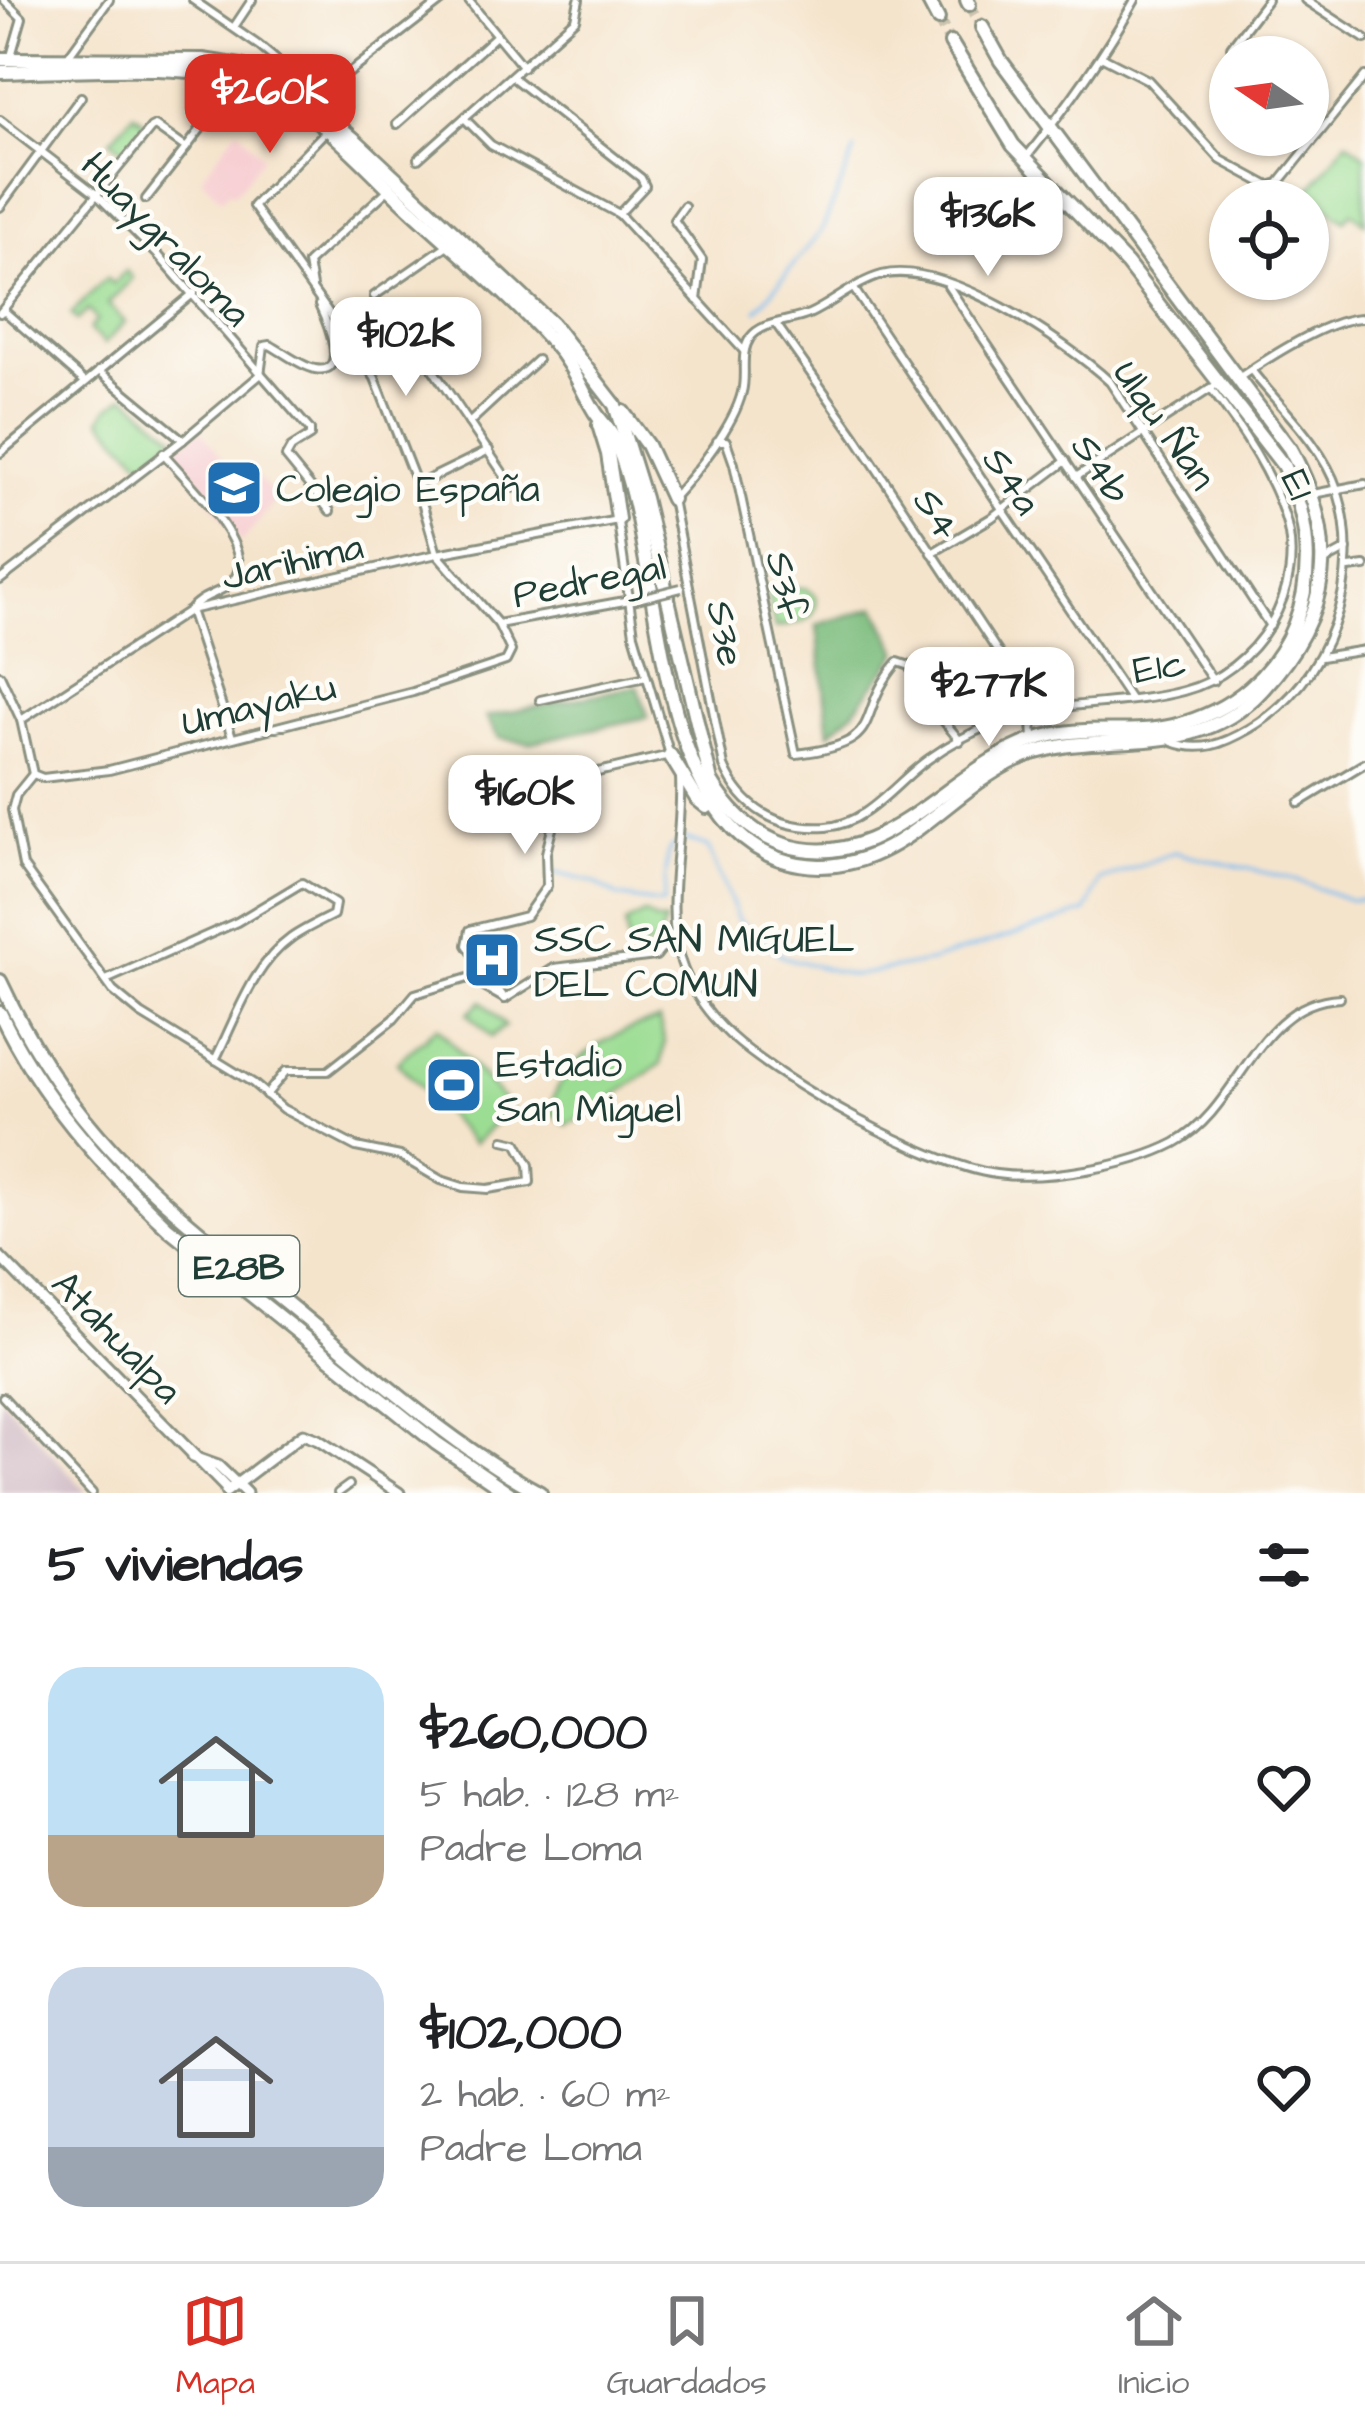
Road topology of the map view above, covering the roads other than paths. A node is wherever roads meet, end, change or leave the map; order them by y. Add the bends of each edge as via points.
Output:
1 (4, 0) edge
2 (109, 0) edge
3 (193, 0) edge
4 (252, 0) edge
5 (443, 0) edge
6 (468, 0) edge
7 (578, 0) edge
8 (928, 0) edge
9 (1135, 0) edge
10 (1267, 0) edge
11 (1305, 0) edge
12 (938, 19) tunnel mouth
13 (982, 27) tunnel mouth
14 (233, 28) junction
15 (497, 35) junction
16 (1239, 36) edge
17 (1365, 39) edge
18 (951, 43) tunnel mouth
19 (1103, 57) junction
20 (5, 59) edge
21 (64, 60) junction
22 (523, 67) junction
23 (0, 72) edge
24 (512, 76) junction
25 (1365, 76) edge
26 (226, 96) dead end
27 (81, 98) dead end
28 (316, 99) junction
29 (465, 119) junction
30 (0, 120) edge
31 (397, 124) dead end
32 (1052, 126) junction
33 (327, 130) junction
34 (186, 148) junction
35 (43, 153) junction
36 (418, 159) dead end
37 (1025, 159) junction
38 (388, 189) junction
39 (96, 194) junction
40 (146, 199) dead end
41 (684, 206) dead end
42 (0, 207) edge
43 (620, 214) junction
44 (449, 244) junction
45 (947, 283) junction
46 (854, 290) junction
47 (194, 293) junction
48 (314, 296) junction
49 (374, 296) dead end
50 (697, 300) junction
51 (1, 310) edge
52 (1365, 317) edge
53 (776, 323) junction
54 (474, 334) dead end
55 (415, 343) dead end
56 (745, 352) junction
57 (537, 361) dead end
58 (428, 363) junction
59 (1251, 370) junction
60 (99, 371) junction
61 (260, 375) junction
62 (1238, 378) junction
63 (85, 382) junction
64 (1215, 385) junction
65 (616, 405) junction
66 (595, 412) junction
67 (468, 423) junction
68 (1143, 432) junction
69 (183, 440) junction
70 (713, 443) junction
71 (490, 449) junction
72 (0, 453) edge
73 (163, 453) junction
74 (1066, 461) junction
75 (1076, 477) junction
76 (1365, 484) edge
77 (417, 485) junction
78 (513, 488) dead end
79 (1336, 488) junction
80 (1313, 494) junction
81 (672, 499) junction
82 (329, 511) dead end
83 (1001, 511) junction
84 (618, 519) junction
85 (1347, 549) junction
86 (932, 553) junction
87 (436, 554) junction
88 (1323, 562) junction
89 (1365, 566) edge
90 (1348, 568) junction
91 (0, 580) edge
92 (686, 587) junction
93 (630, 600) junction
94 (190, 610) junction
95 (498, 624) junction
96 (1270, 626) junction
97 (1365, 650) edge
98 (1320, 657) junction
99 (0, 675) edge
100 (646, 677) junction
101 (1214, 681) junction
102 (1130, 699) junction
103 (540, 700) dead end
104 (1034, 709) junction
105 (21, 720) junction
106 (232, 737) junction
107 (1164, 738) junction
108 (1033, 740) junction
109 (960, 741) junction
110 (670, 755) junction
111 (1365, 763) edge
112 (33, 774) junction
113 (680, 774) junction
114 (729, 777) joint
115 (1299, 803) dead end
116 (719, 814) junction
117 (674, 932) junction
118 (0, 981) edge
119 (104, 981) junction
120 (1340, 998) dead end
121 (505, 999) junction
122 (0, 1013) edge
123 (215, 1060) junction
124 (265, 1096) junction
125 (504, 1140) dead end
126 (2, 1262) edge
127 (4, 1397) dead end
128 (193, 1457) junction
129 (239, 1482) junction
130 (349, 1485) dead end
131 (226, 1492) edge
132 (92, 1493) edge
133 (247, 1493) edge
134 (338, 1493) edge
135 (399, 1493) edge
136 (509, 1493) edge
137 (540, 1493) edge

1 - 20 street via 22,18
2 - 21 street
3 - 14 street
4 - 14 street
5 - 28 street
6 - 15 street
7 - 22 street via 579,12
8 - 12 highway
9 - 19 street
10 - 16 street
11 - 17 street
13 - 32 highway
14 - 28 street
15 - 22 street
15 - 31 street
18 - 37 highway
19 - 25 street via 1148,80 1221,160 1269,186
19 - 32 street
20 - 21 highway
21 - 28 highway via 222,62
22 - 24 street
23 - 33 highway via 219,74 285,98
24 - 29 street
24 - 43 street via 641,178 645,186
26 - 34 street
27 - 35 street
28 - 65 highway via 552,324
29 - 36 street
29 - 43 street via 491,145
30 - 35 street, Huaygraloma
32 - 37 street
32 - 62 highway
33 - 38 highway
33 - 48 street via 253,206
34 - 39 street via 153,126
34 - 40 street
35 - 39 street, Huaygraloma
35 - 42 street
37 - 64 highway via 1116,251
38 - 44 highway
38 - 48 street via 308,263
39 - 47 street, Huaygraloma
39 - 51 street
41 - 50 street via 674,220 701,260
43 - 50 street
44 - 49 street
44 - 66 highway via 554,343
45 - 46 street, Ulqu Ñan via 884,274
45 - 68 street, Ulqu Ñan via 1027,320 1088,362
45 - 74 street, S4b
46 - 53 street, Ulqu Ñan
46 - 83 street, S4a
47 - 60 street
47 - 61 street, Huaygraloma
48 - 61 street via 335,357 320,370 270,344 261,351
48 - 77 street via 375,378
50 - 56 street
51 - 63 street
52 - 59 street via 1332,325
53 - 56 street, Ulqu Ñan via 750,338
53 - 86 street, S4
54 - 58 street
55 - 58 street
56 - 70 street via 743,390
57 - 67 street
58 - 67 street
59 - 62 street
59 - 79 street via 1306,436
60 - 63 street
60 - 69 street
61 - 69 street
61 - 82 street, Huaygraloma via 310,430 286,458
62 - 80 highway
63 - 72 street
64 - 68 street
64 - 96 street, E1 via 1286,517 1287,571
64 - 108 highway via 1283,465 1303,512 1307,580 1292,629 1260,676 1206,714 1168,727
65 - 81 highway via 647,445
65 - 108 highway via 706,766 719,795 751,828 807,851 858,846 899,826 974,768
66 - 84 highway
66 - 116 highway via 621,456 686,742
67 - 71 street
68 - 75 street
68 - 96 street, Ulqu Ñan
69 - 73 street
70 - 81 street
70 - 109 street, S3f via 729,446 796,754 856,738 898,662 910,667
71 - 77 street
71 - 78 street
73 - 91 street
73 - 94 street, Jarihima via 234,539 241,562 225,588
74 - 75 street, S4b
74 - 83 street
75 - 101 street, S4b
76 - 79 street
77 - 87 street
79 - 80 street
79 - 85 street
80 - 88 highway
81 - 92 street, S3e
83 - 86 street
83 - 102 street, S4a
84 - 87 street, Jarihima
84 - 93 street
85 - 88 street
85 - 90 street
86 - 104 street, S4
87 - 94 street, Jarihima
87 - 95 street
88 - 107 highway via 1306,632 1258,695 1210,725
89 - 90 street
90 - 98 street
92 - 93 street, Pedregal, bridge
92 - 114 street, S3e
93 - 95 street, Pedregal
93 - 100 street
94 - 105 street
94 - 106 street, Jarihima
95 - 106 street, Umayaku via 511,651 497,666
96 - 101 street, E1c
97 - 98 street
98 - 107 street via 1281,706 1242,733 1195,750
99 - 105 street
100 - 103 street
100 - 110 street
101 - 102 street, E1c
102 - 104 street, E1c
104 - 108 street
104 - 109 street, E1c
105 - 112 street
106 - 112 street, Umayaku via 109,770
107 - 116 highway via 1017,759 903,840 851,863 779,858 744,840
109 - 114 street, E1c via 859,817 828,826 772,819
110 - 113 highway
110 - 121 street via 564,780 546,853 547,886 526,916 466,935
111 - 115 street
112 - 119 street via 12,810 23,866
113 - 116 highway
113 - 117 street
117 - 120 street via 701,1002 766,1063 928,1153 998,1174 1071,1172 1170,1146 1221,1103 1287,1015 1316,999
117 - 121 street via 656,956 554,968
118 - 137 highway, E28B via 62,1093 126,1168 369,1371
119 - 123 street
119 - 123 street via 237,922 302,883 312,886 337,908 289,939 256,977
121 - 124 street via 468,977 434,985 328,1072 286,1071
122 - 136 highway, E28B via 88,1147 168,1228
123 - 124 street
124 - 125 street via 356,1147 400,1156 464,1187 530,1182 517,1143
126 - 128 street, Atahualpa
127 - 132 street
128 - 129 street, Atahualpa
128 - 131 street, Atahualpa
129 - 131 street
129 - 133 street
129 - 135 street via 303,1434
130 - 134 street

